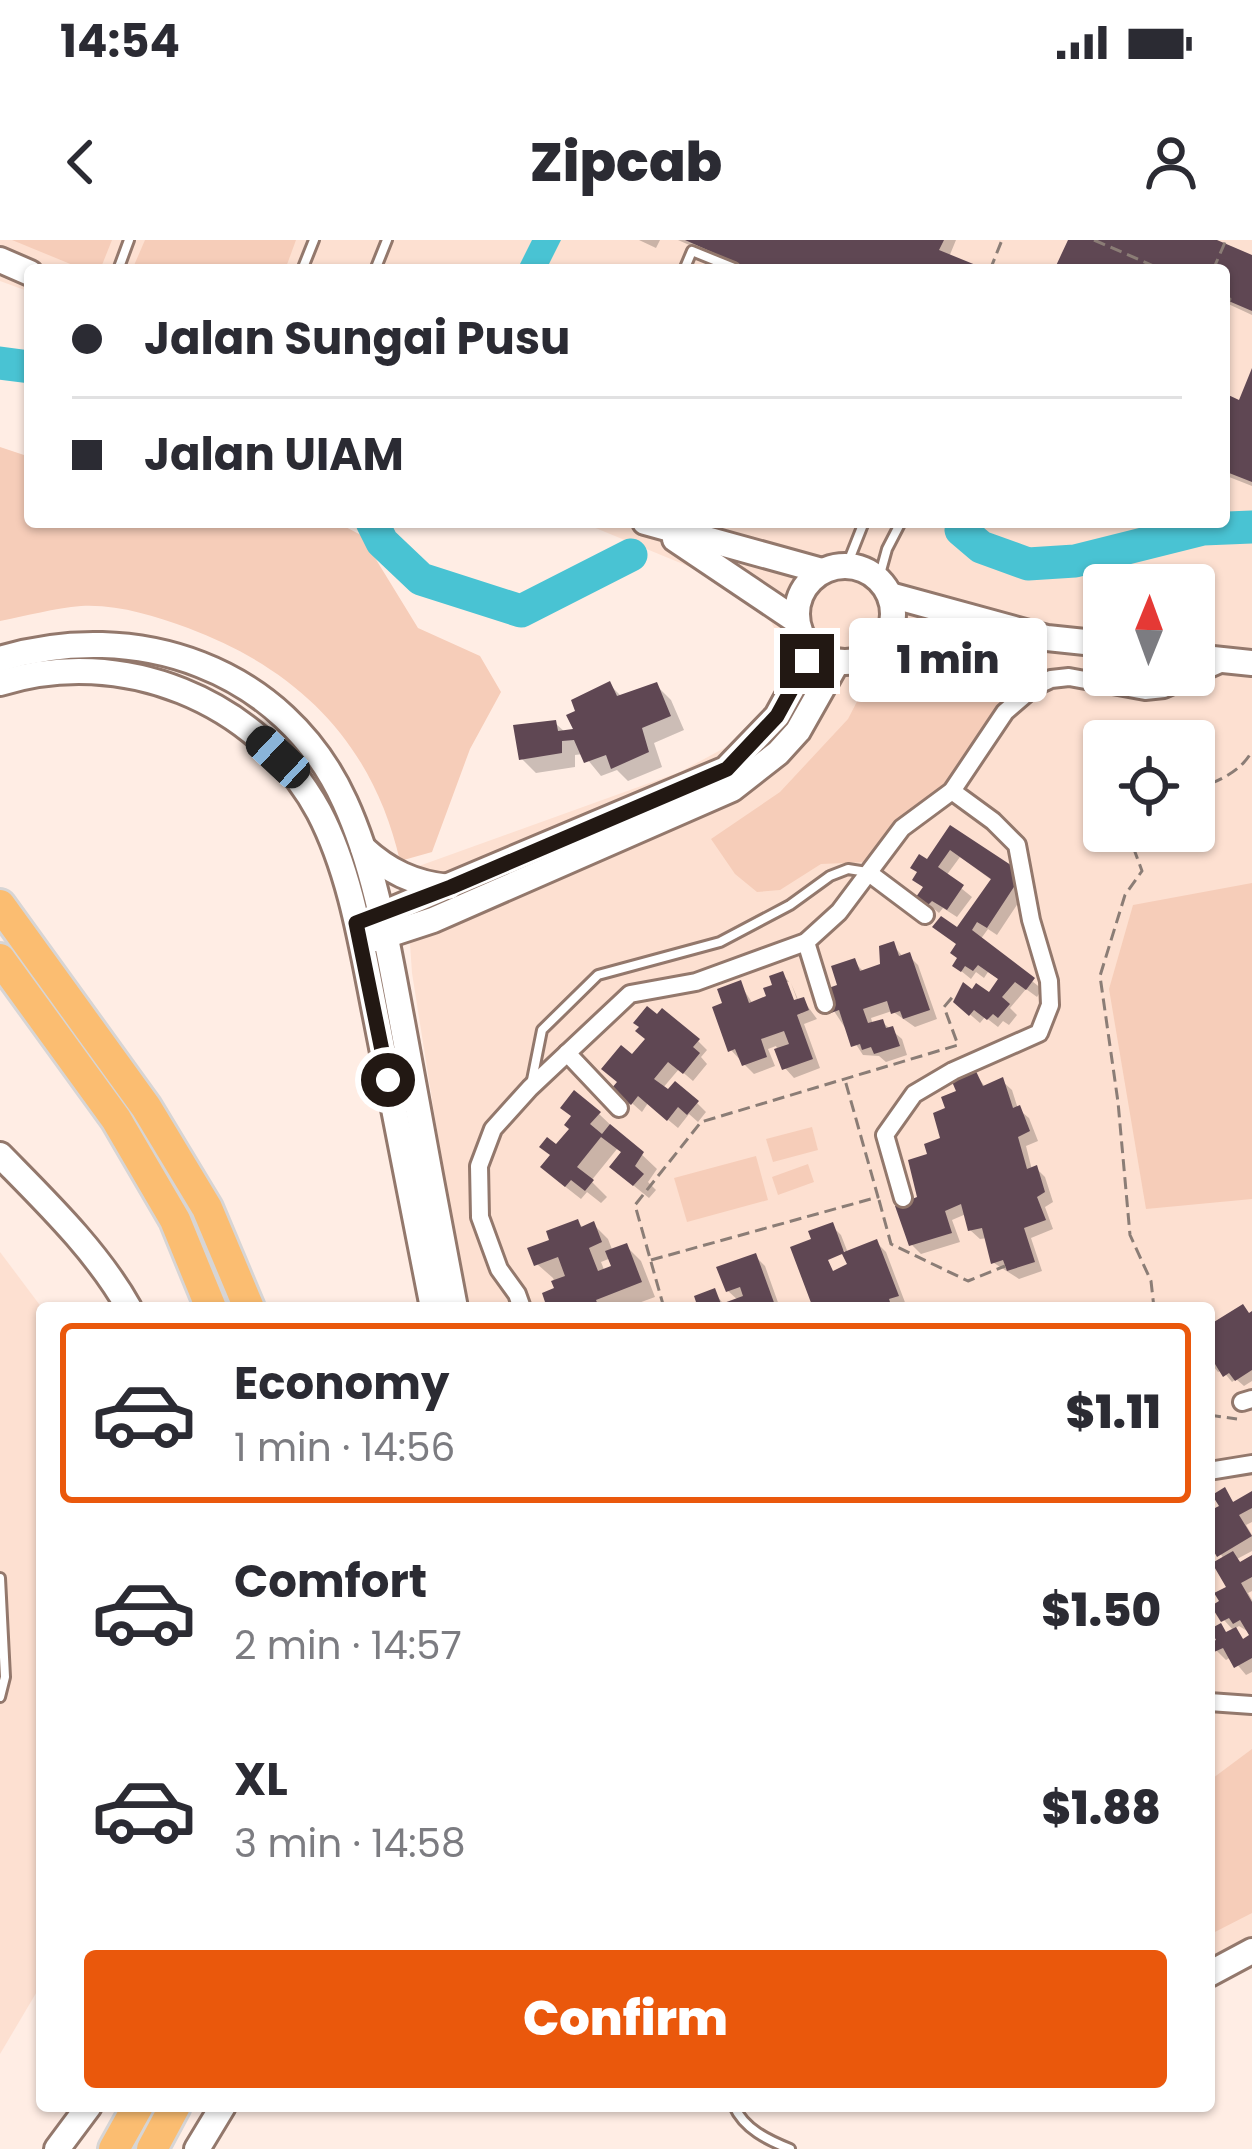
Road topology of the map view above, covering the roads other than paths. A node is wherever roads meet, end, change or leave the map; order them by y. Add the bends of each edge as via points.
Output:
1 (687, 264) edge
2 (724, 264) edge
3 (656, 528) edge
4 (664, 528) edge
5 (860, 528) edge
6 (897, 528) edge
7 (834, 568) junction
8 (885, 587) junction
9 (797, 621) junction
10 (1047, 638) junction
11 (1083, 642) edge
12 (881, 647) junction
13 (813, 650) junction
14 (0, 659) edge
15 (837, 662) junction
16 (1083, 680) edge
17 (0, 683) edge
18 (952, 791) junction
19 (614, 831) junction
20 (361, 846) junction
21 (869, 872) junction
22 (451, 887) junction
23 (0, 905) edge
24 (926, 916) dead end
25 (433, 920) junction
26 (371, 929) junction
27 (806, 942) junction
28 (0, 959) edge
29 (392, 973) junction
30 (825, 1004) dead end
31 (567, 1053) junction
32 (530, 1088) junction
33 (620, 1108) dead end
34 (0, 1155) edge
35 (903, 1198) dead end
36 (126, 1302) edge
37 (209, 1302) edge
38 (247, 1302) edge
39 (432, 1302) edge
40 (454, 1302) edge
41 (520, 1302) edge
42 (1252, 1464) edge
43 (1215, 1471) edge
44 (0, 1578) edge
45 (0, 1697) edge
46 (1215, 1702) edge
47 (1252, 1705) edge
48 (1252, 1952) edge
49 (1215, 1971) edge
50 (85, 2112) edge
51 (135, 2112) edge
52 (172, 2112) edge
53 (219, 2112) edge
54 (737, 2112) edge
55 (57, 2149) edge
56 (114, 2149) edge
57 (152, 2149) edge
58 (197, 2149) edge
59 (790, 2149) edge

1 - 2 lane via 692,251
3 - 9 main road
4 - 7 main road
5 - 7 lane
6 - 8 lane
7 - 8 main road
7 - 9 main road via 801,592
8 - 10 main road
8 - 12 main road via 893,622
9 - 13 main road
10 - 11 main road
10 - 12 main road
12 - 15 main road
13 - 15 main road
13 - 19 main road via 777,716 727,769
14 - 20 main road via 88,643 210,667 296,728 346,802
15 - 19 main road via 798,731 754,773 711,801
16 - 18 street via 1034,687 1005,712
17 - 26 main road via 32,673 106,670 167,684 260,739 320,815
18 - 21 street via 902,829
18 - 35 street via 1017,845 1050,1005 1039,1034 914,1094 886,1135
19 - 22 main road
19 - 25 main road
20 - 22 main road via 392,872
20 - 26 main road
21 - 24 street
21 - 27 street
21 - 32 lane via 830,876 720,942 598,975 542,1030
22 - 26 main road
23 - 38 highway via 146,1107 208,1208
25 - 26 main road
25 - 29 main road
26 - 29 main road
26 - 39 main road
27 - 30 street
27 - 31 street via 696,982 630,994
28 - 37 highway via 116,1119 175,1220
29 - 40 main road
31 - 32 street
31 - 33 street
32 - 41 street via 493,1129 479,1166 480,1216
34 - 36 main road
42 - 43 street
44 - 45 lane
46 - 47 street
48 - 49 main road
50 - 55 main road
51 - 56 highway
52 - 57 highway
53 - 58 main road
54 - 59 lane via 765,2139

